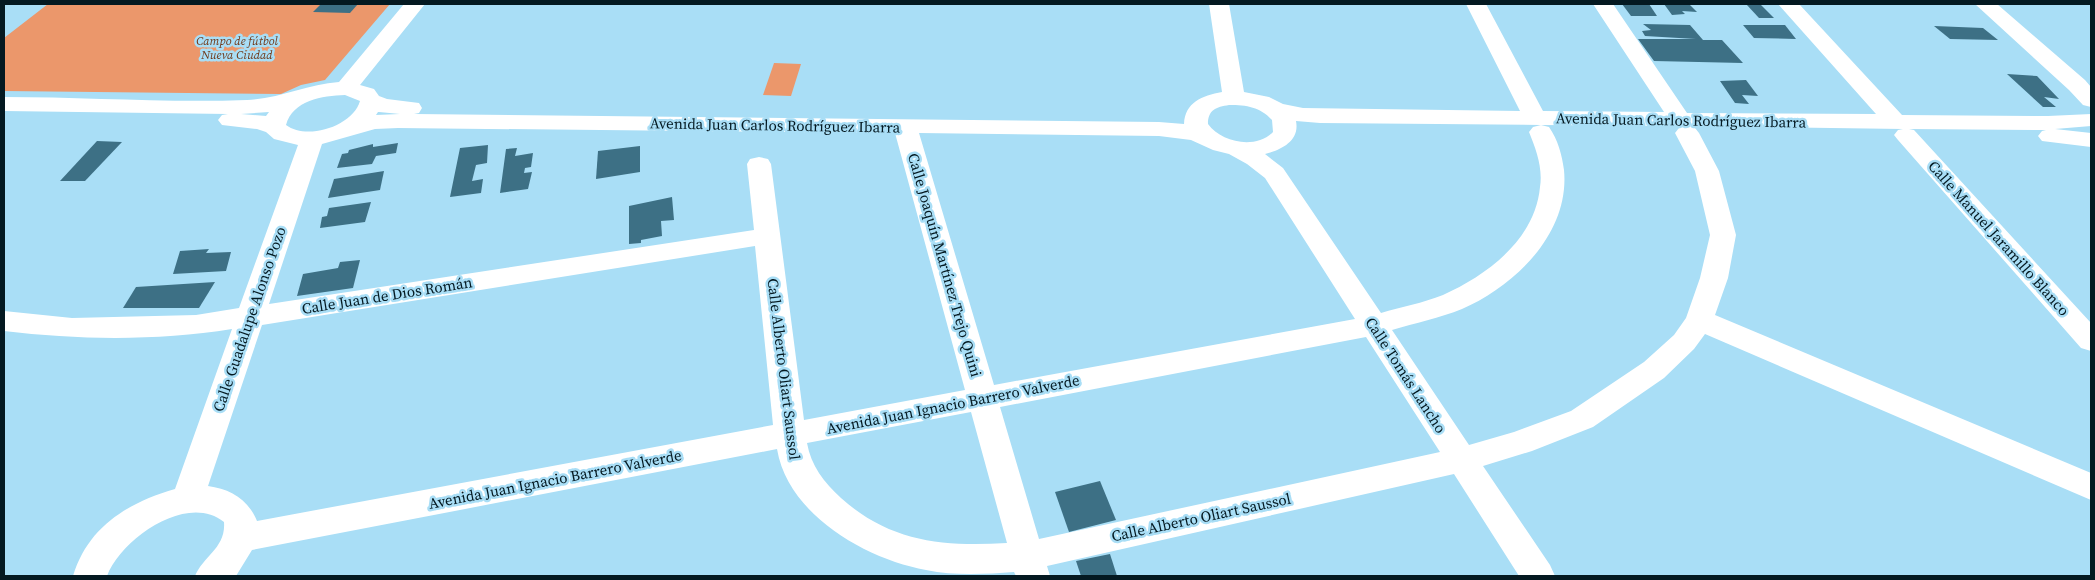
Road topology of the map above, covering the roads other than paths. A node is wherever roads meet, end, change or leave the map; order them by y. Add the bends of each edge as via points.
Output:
1 (415, 4) edge
2 (1218, 4) edge
3 (1476, 4) edge
4 (1603, 4) edge
5 (1788, 4) edge
6 (1985, 4) edge
7 (2005, 4) edge
8 (2091, 77) edge
9 (346, 88) junction
10 (1234, 97) junction
11 (294, 100) junction
12 (371, 101) junction
13 (4, 104) edge
14 (1200, 109) junction
15 (1276, 110) junction
16 (4, 118) edge
17 (2090, 119) edge
18 (1538, 125) junction
19 (908, 126) junction
20 (1683, 126) junction
21 (274, 127) junction
22 (1901, 128) junction
23 (346, 129) junction
24 (1205, 136) junction
25 (1281, 137) junction
26 (312, 138) junction
27 (1236, 148) junction
28 (759, 164) dead end
29 (1274, 173) junction
30 (768, 236) junction
31 (250, 317) junction
32 (1699, 320) junction
33 (4, 321) edge
34 (1374, 325) junction
35 (2091, 341) edge
36 (983, 398) junction
37 (790, 435) junction
38 (1462, 460) junction
39 (2091, 487) edge
40 (187, 500) junction
41 (240, 538) junction
42 (1030, 566) edge
43 (90, 576) edge
44 (212, 576) edge
45 (1538, 576) edge

1 - 9 street
2 - 10 street
3 - 18 street, Avenida Juan Ignacio Barrero Valverde
4 - 20 street, Calle Alberto Oliart Saussol
5 - 22 street, Calle Manuel Jaramillo Blanco
6 - 17 street via 2077,85
7 - 8 street
9 - 11 street via 318,91
9 - 12 street, Avenida Juan Carlos Rodríguez Ibarra via 366,94
10 - 14 street via 1207,103
10 - 15 street via 1262,102
11 - 13 street via 247,107
11 - 21 street via 275,118
12 - 14 street, Avenida Juan Carlos Rodríguez Ibarra via 384,106 437,108 1157,115 1179,115
12 - 23 street via 367,113
14 - 24 street via 1196,125
15 - 18 street, Avenida Juan Carlos Rodríguez Ibarra via 1320,116
15 - 25 street via 1284,118 1286,127
16 - 21 street via 237,120
17 - 22 street, Avenida Juan Carlos Rodríguez Ibarra via 2064,136
18 - 20 street, Avenida Juan Carlos Rodríguez Ibarra
18 - 25 street, Avenida Juan Carlos Rodríguez Ibarra via 1324,130
18 - 34 street, Avenida Juan Ignacio Barrero Valverde via 1550,155 1553,187 1545,218 1530,244 1501,274 1452,302
19 - 23 street, Avenida Juan Carlos Rodríguez Ibarra via 374,122
19 - 24 street, Avenida Juan Carlos Rodríguez Ibarra via 1159,129
19 - 36 street, Calle Joaquín Martínez Trejo Quini
20 - 22 street, Avenida Juan Carlos Rodríguez Ibarra
20 - 32 street, Calle Alberto Oliart Saussol via 1708,171 1723,235 1714,278
21 - 26 street, Avenida Juan Carlos Rodríguez Ibarra via 280,134 292,138
22 - 35 street, Calle Manuel Jaramillo Blanco
23 - 26 street, Avenida Juan Carlos Rodríguez Ibarra
24 - 27 street
25 - 27 street via 1267,146
25 - 29 street via 1272,154
26 - 31 street, Calle Guadalupe Alonso Pozo
27 - 29 street, Calle Tomás Lancho
28 - 30 street, Calle Alberto Oliart Saussol
29 - 34 street, Calle Tomás Lancho
30 - 31 street, Calle Juan de Dios Román
30 - 37 street, Calle Alberto Oliart Saussol
31 - 33 street, Calle Juan de Dios Román via 151,328 72,328
31 - 40 street, Calle Guadalupe Alonso Pozo
32 - 38 street, Calle Alberto Oliart Saussol via 1684,342 1654,370 1582,419
32 - 39 street
34 - 36 street, Avenida Juan Ignacio Barrero Valverde
34 - 38 street, Calle Tomás Lancho
36 - 37 street, Avenida Juan Ignacio Barrero Valverde
36 - 42 street, Calle Joaquín Martínez Trejo Quini
37 - 41 street, Avenida Juan Ignacio Barrero Valverde
37 - 42 street, Calle Alberto Oliart Saussol via 797,467 815,494 848,524 893,546 928,556 995,560
38 - 42 street, Calle Alberto Oliart Saussol
38 - 45 street, Calle Tomás Lancho
40 - 41 street via 212,499 227,504 239,515
40 - 43 street via 154,510 132,522 97,558
41 - 44 street via 230,558

